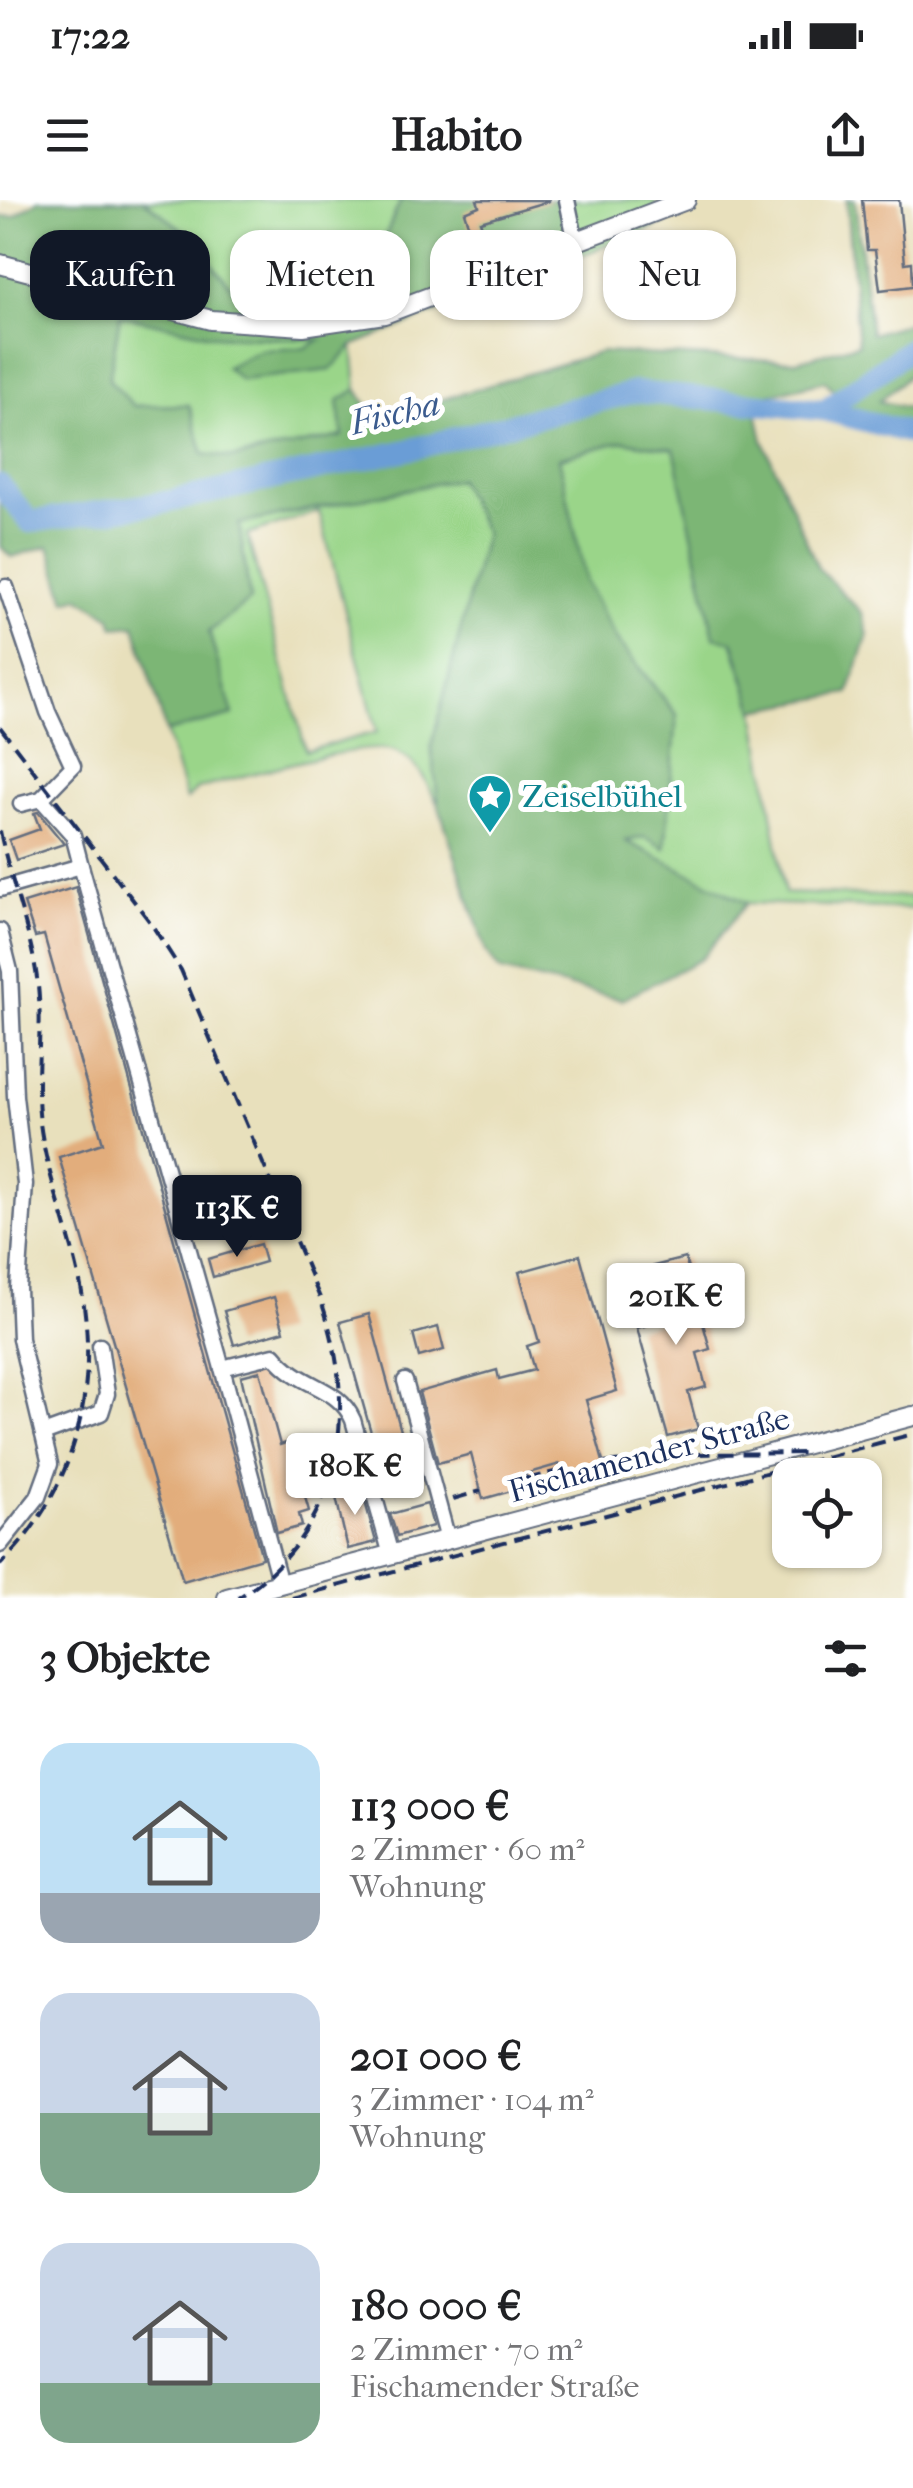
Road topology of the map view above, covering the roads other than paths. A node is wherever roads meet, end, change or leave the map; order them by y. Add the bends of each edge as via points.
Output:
1 (568, 200) edge
2 (686, 200) edge
3 (570, 230) edge
4 (583, 240) edge
5 (0, 264) edge
6 (430, 297) edge
7 (6, 587) dead end
8 (41, 799) junction
9 (22, 804) dead end
10 (81, 866) junction
11 (0, 889) edge
12 (0, 930) edge
13 (100, 1346) dead end
14 (222, 1368) junction
15 (405, 1382) dead end
16 (913, 1416) edge
17 (43, 1434) junction
18 (448, 1540) junction
19 (0, 1545) edge
20 (391, 1555) junction
21 (280, 1584) junction
22 (227, 1598) edge

1 - 3 street
2 - 4 main road
5 - 6 main road via 210,320 303,326 384,314
7 - 8 street via 72,766
8 - 9 street
8 - 10 street via 74,836
10 - 11 street
10 - 14 street
12 - 17 street via 10,971 25,1184 20,1339
13 - 17 street via 107,1394 101,1412
14 - 20 street via 274,1354 290,1375 343,1404
14 - 21 street
15 - 18 street
16 - 18 main road, Fischamender Straße
17 - 19 street via 50,1464 46,1484
18 - 20 main road, Fischamender Straße
20 - 21 main road, Fischamender Straße
21 - 22 main road, Fischamender Straße

